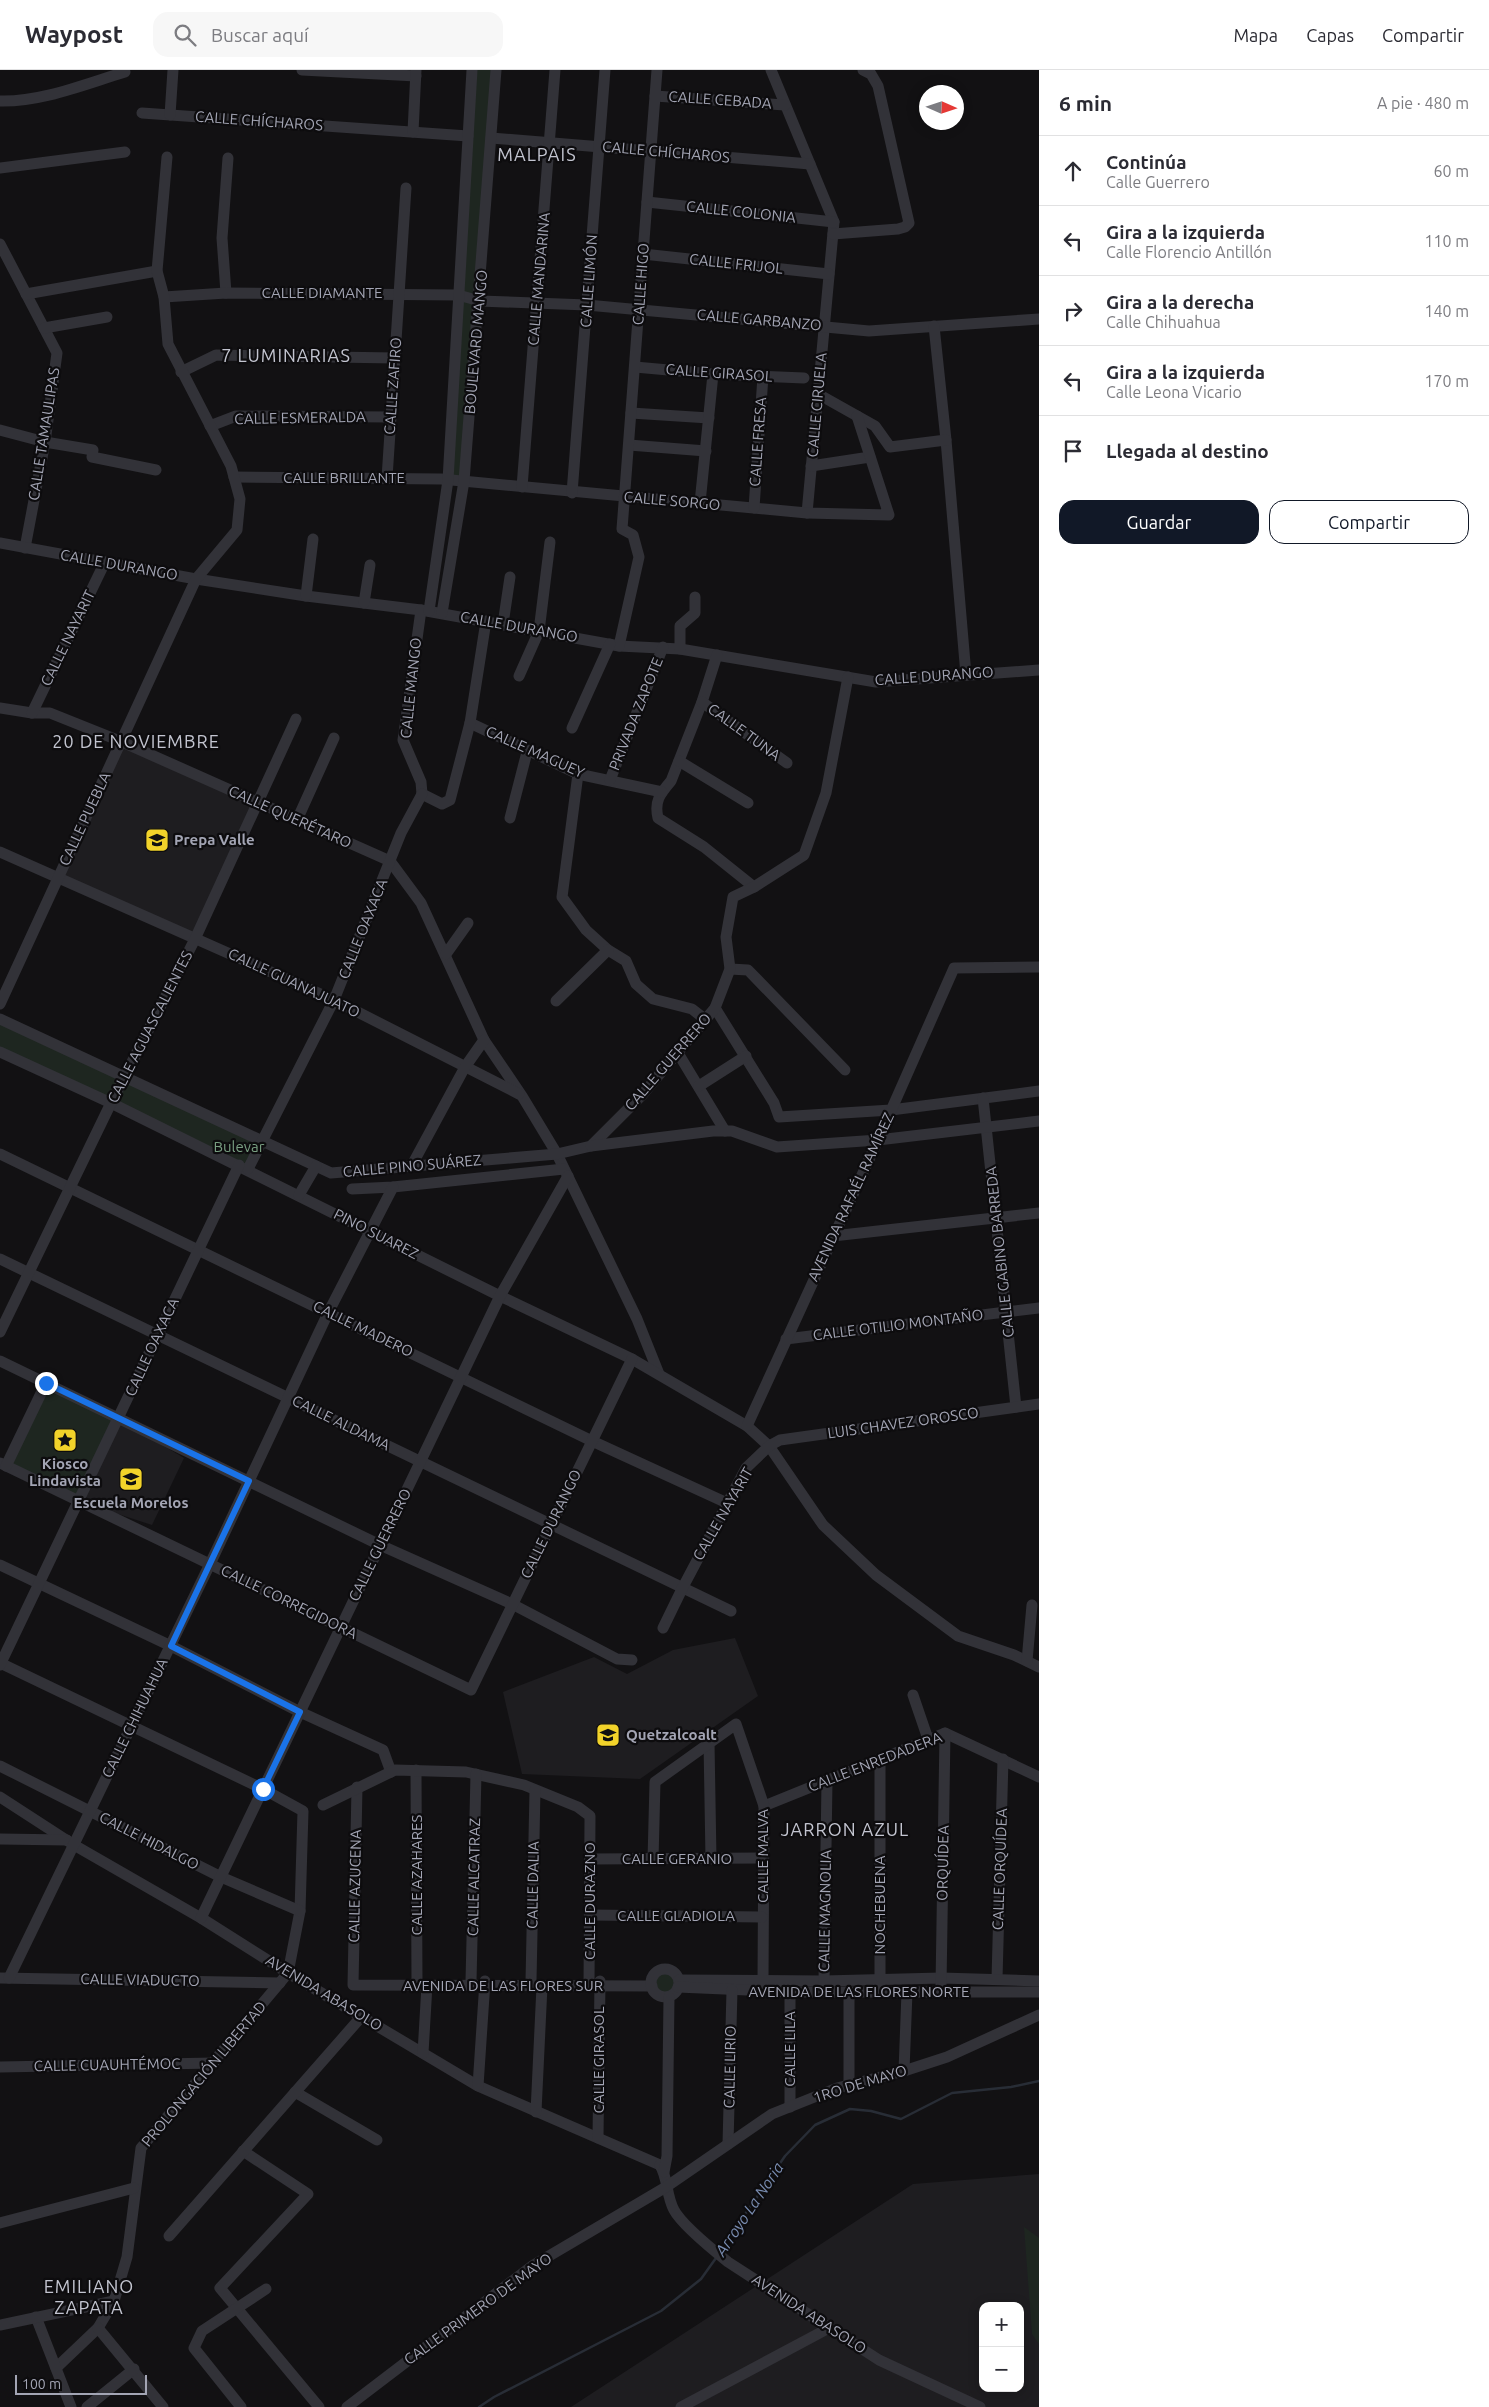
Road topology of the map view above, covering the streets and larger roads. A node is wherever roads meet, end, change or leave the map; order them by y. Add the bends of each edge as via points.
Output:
1 (173, 70) edge
2 (302, 70) edge
3 (472, 70) edge
4 (496, 70) edge
5 (555, 70) edge
6 (605, 70) edge
7 (657, 70) edge
8 (771, 70) edge
9 (863, 70) edge
10 (125, 72) dead end
11 (416, 73) edge
12 (102, 74) edge
13 (655, 96) junction
14 (0, 101) edge
15 (785, 105) junction
16 (142, 112) dead end
17 (170, 114) junction
18 (413, 132) junction
19 (468, 136) junction
20 (491, 138) junction
21 (550, 142) junction
22 (599, 146) junction
23 (126, 152) dead end
24 (651, 152) junction
25 (168, 157) dead end
26 (228, 158) dead end
27 (810, 164) junction
28 (0, 168) edge
29 (406, 188) dead end
30 (647, 202) junction
31 (834, 222) junction
32 (833, 234) junction
33 (0, 244) edge
34 (643, 254) junction
35 (156, 271) junction
36 (829, 274) junction
37 (226, 293) junction
38 (26, 294) junction
39 (399, 294) junction
40 (458, 295) junction
41 (164, 297) junction
42 (480, 301) junction
43 (537, 302) junction
44 (587, 305) junction
45 (639, 311) junction
46 (108, 317) dead end
47 (1039, 319) edge
48 (825, 325) junction
49 (934, 326) junction
50 (44, 328) junction
51 (394, 358) junction
52 (635, 367) junction
53 (181, 372) junction
54 (713, 374) junction
55 (763, 376) junction
56 (804, 378) dead end
57 (818, 394) junction
58 (631, 413) junction
59 (857, 416) junction
60 (390, 417) junction
61 (709, 418) junction
62 (210, 426) junction
63 (0, 430) edge
64 (946, 440) junction
65 (45, 442) junction
66 (629, 444) junction
67 (706, 451) junction
68 (870, 457) junction
69 (811, 466) junction
70 (156, 470) dead end
71 (234, 477) junction
72 (387, 478) junction
73 (456, 480) junction
74 (522, 488) junction
75 (572, 493) junction
76 (625, 497) junction
77 (700, 503) junction
78 (754, 508) junction
79 (807, 514) junction
80 (313, 539) dead end
81 (550, 542) dead end
82 (0, 543) edge
83 (24, 548) junction
84 (105, 562) junction
85 (370, 565) dead end
86 (510, 577) dead end
87 (196, 579) junction
88 (306, 596) junction
89 (695, 597) dead end
90 (364, 603) junction
91 (425, 610) junction
92 (442, 613) junction
93 (486, 621) junction
94 (503, 624) junction
95 (539, 631) junction
96 (615, 645) junction
97 (663, 647) junction
98 (680, 648) junction
99 (717, 655) junction
100 (1039, 670) edge
101 (966, 675) junction
102 (519, 676) dead end
103 (848, 678) junction
104 (702, 702) junction
105 (0, 708) edge
106 (32, 713) junction
107 (296, 719) dead end
108 (470, 723) junction
109 (572, 728) dead end
110 (334, 738) dead end
111 (120, 741) junction
112 (527, 752) junction
113 (678, 761) junction
114 (787, 763) dead end
115 (578, 774) junction
116 (610, 780) junction
117 (662, 792) junction
118 (422, 794) junction
119 (256, 802) junction
120 (748, 803) dead end
121 (510, 818) dead end
122 (297, 820) junction
123 (0, 852) edge
124 (390, 861) junction
125 (58, 878) junction
126 (754, 887) junction
127 (468, 923) dead end
128 (195, 938) junction
129 (608, 950) junction
130 (446, 954) junction
131 (1039, 967) edge
132 (730, 969) junction
133 (334, 1000) junction
134 (556, 1001) dead end
135 (0, 1004) edge
136 (715, 1008) junction
137 (0, 1019) edge
138 (706, 1020) junction
139 (484, 1040) junction
140 (0, 1052) edge
141 (678, 1053) junction
142 (746, 1056) junction
143 (465, 1066) junction
144 (845, 1070) dead end
145 (125, 1077) junction
146 (699, 1086) junction
147 (1039, 1091) edge
148 (522, 1096) junction
149 (983, 1098) junction
150 (111, 1103) junction
151 (891, 1110) junction
152 (1039, 1121) edge
153 (987, 1128) junction
154 (725, 1131) junction
155 (878, 1140) junction
156 (262, 1141) junction
157 (591, 1146) junction
158 (0, 1154) edge
159 (557, 1154) junction
160 (412, 1165) junction
161 (316, 1166) junction
162 (243, 1167) junction
163 (566, 1173) junction
164 (70, 1187) junction
165 (393, 1187) junction
166 (352, 1189) dead end
167 (299, 1195) junction
168 (1039, 1212) edge
169 (995, 1217) junction
170 (370, 1231) junction
171 (833, 1236) junction
172 (198, 1250) junction
173 (0, 1259) edge
174 (28, 1273) junction
175 (500, 1296) junction
176 (1039, 1308) edge
177 (1005, 1312) junction
178 (328, 1313) junction
179 (0, 1332) edge
180 (157, 1335) junction
181 (786, 1339) junction
182 (632, 1359) junction
183 (0, 1361) edge
184 (659, 1374) junction
185 (461, 1377) junction
186 (46, 1383) junction
187 (288, 1397) junction
188 (1039, 1404) edge
189 (1016, 1407) junction
190 (119, 1418) junction
191 (747, 1426) junction
192 (592, 1441) junction
193 (768, 1446) junction
194 (420, 1462) junction
195 (3, 1464) edge
196 (249, 1481) junction
197 (79, 1503) junction
198 (727, 1503) junction
199 (552, 1524) junction
200 (380, 1545) junction
201 (210, 1564) junction
202 (0, 1565) edge
203 (40, 1584) junction
204 (683, 1587) junction
205 (512, 1604) junction
206 (1032, 1605) dead end
207 (731, 1611) dead end
208 (341, 1627) junction
209 (663, 1628) dead end
210 (171, 1646) junction
211 (632, 1660) dead end
212 (1026, 1661) junction
213 (0, 1664) edge
214 (1039, 1667) edge
215 (471, 1690) joint
216 (913, 1695) dead end
217 (300, 1712) junction
218 (132, 1726) junction
219 (945, 1732) junction
220 (928, 1739) junction
221 (709, 1742) junction
222 (880, 1758) junction
223 (1003, 1759) junction
224 (0, 1766) edge
225 (416, 1770) junction
226 (391, 1772) junction
227 (476, 1774) junction
228 (1039, 1778) edge
229 (827, 1781) junction
230 (357, 1787) junction
231 (263, 1789) junction
232 (536, 1790) junction
233 (0, 1798) edge
234 (323, 1805) dead end
235 (764, 1806) junction
236 (90, 1811) junction
237 (0, 1839) edge
238 (71, 1842) junction
239 (764, 1858) junction
240 (590, 1859) junction
241 (711, 1859) junction
242 (653, 1860) junction
243 (221, 1877) junction
244 (300, 1911) junction
245 (590, 1916) junction
246 (762, 1916) junction
247 (201, 1918) junction
248 (288, 1973) junction
249 (5, 1978) edge
250 (941, 1978) junction
251 (997, 1979) junction
252 (880, 1980) junction
253 (1039, 1980) edge
254 (471, 1981) junction
255 (531, 1981) junction
256 (824, 1981) junction
257 (280, 1983) junction
258 (354, 1983) joint
259 (422, 1983) junction
260 (484, 1983) junction
261 (594, 1984) junction
262 (652, 1984) junction
263 (678, 1984) junction
264 (542, 1986) junction
265 (762, 1986) junction
266 (732, 1990) junction
267 (790, 1992) junction
268 (849, 1992) junction
269 (879, 1992) junction
270 (907, 1992) junction
271 (940, 1992) junction
272 (1039, 1992) edge
273 (666, 1997) junction
274 (1039, 2015) edge
275 (362, 2016) junction
276 (423, 2053) junction
277 (214, 2063) junction
278 (0, 2068) edge
279 (904, 2071) junction
280 (849, 2085) junction
281 (478, 2086) junction
282 (295, 2092) junction
283 (790, 2107) junction
284 (536, 2112) junction
285 (598, 2138) junction
286 (377, 2140) dead end
287 (728, 2144) junction
288 (243, 2151) junction
289 (662, 2168) junction
290 (666, 2187) junction
291 (134, 2188) junction
292 (0, 2223) edge
293 (169, 2236) dead end
294 (266, 2289) dead end
295 (114, 2301) junction
296 (235, 2309) junction
297 (36, 2317) junction
298 (0, 2325) edge
299 (98, 2328) junction
300 (829, 2328) junction
301 (56, 2368) junction
302 (134, 2369) junction
303 (71, 2407) edge
304 (87, 2407) edge
305 (163, 2407) edge
306 (241, 2407) edge
307 (319, 2407) edge
308 (347, 2407) edge
309 (681, 2407) edge
310 (980, 2407) edge

1 - 17 street
2 - 11 street
3 - 19 street, BOULEVARD MANGO
4 - 20 street, BOULEVARD MANGO
5 - 21 street, CALLE MANDARINA
6 - 22 street, CALLE LIMÓN
7 - 13 street, CALLE HIGO
8 - 15 street, CALLE CIRUELA
9 - 32 street via 878,86 909,222 898,229
10 - 12 street
11 - 18 street
12 - 14 street via 42,96 16,102
13 - 15 street, CALLE CEBADA
13 - 24 street, CALLE HIGO
15 - 27 street, CALLE CIRUELA
16 - 17 street, CALLE CHÍCHAROS
17 - 18 street, CALLE CHÍCHAROS
18 - 19 street, CALLE CHÍCHAROS
19 - 40 street, BOULEVARD MANGO
20 - 21 street, CALLE CHÍCHAROS
20 - 42 street, BOULEVARD MANGO
21 - 22 street, CALLE CHÍCHAROS
21 - 43 street, CALLE MANDARINA
22 - 24 street, CALLE CHÍCHAROS
22 - 44 street, CALLE LIMÓN
23 - 28 street
24 - 27 street, CALLE CHÍCHAROS
24 - 30 street, CALLE HIGO
25 - 35 street
26 - 37 street via 222,238
27 - 31 street, CALLE CIRUELA
29 - 39 street, CALLE ZAFIRO
30 - 31 street, CALLE COLONIA
30 - 34 street, CALLE HIGO
31 - 32 street, CALLE CIRUELA
32 - 36 street, CALLE CIRUELA
33 - 38 street, CALLE TAMAULIPAS
34 - 36 street, CALLE FRIJOL
34 - 45 street, CALLE HIGO
35 - 38 street
35 - 41 street, CALLE PUEBLA
36 - 48 street, CALLE CIRUELA
37 - 39 street, CALLE DIAMANTE
37 - 41 street, CALLE DIAMANTE
38 - 50 street, CALLE TAMAULIPAS
39 - 40 street, CALLE DIAMANTE
39 - 51 street, CALLE ZAFIRO
40 - 42 street, CALLE DIAMANTE
40 - 73 street, BOULEVARD MANGO
41 - 53 street, CALLE PUEBLA via 168,344
42 - 43 street, CALLE GARBANZO
42 - 73 street, BOULEVARD MANGO
43 - 44 street, CALLE GARBANZO
43 - 74 street, CALLE MANDARINA
44 - 45 street, CALLE GARBANZO
44 - 75 street, CALLE LIMÓN
45 - 48 street, CALLE GARBANZO
45 - 52 street, CALLE HIGO
46 - 50 street
47 - 49 street, CALLE GARBANZO
48 - 49 street, CALLE GARBANZO via 869,331
48 - 57 street, CALLE CIRUELA
49 - 64 street
50 - 65 street, CALLE TAMAULIPAS via 57,353
51 - 53 street via 216,355
51 - 60 street, CALLE ZAFIRO
52 - 54 street, CALLE GIRASOL
52 - 58 street, CALLE HIGO
53 - 62 street, CALLE PUEBLA
54 - 55 street, CALLE GIRASOL
54 - 61 street
55 - 56 street, CALLE GIRASOL
55 - 78 street, CALLE FRESA
57 - 59 street
57 - 69 street, CALLE CIRUELA
58 - 61 street
58 - 66 street, CALLE HIGO
59 - 64 street via 875,426 890,447
59 - 68 street
60 - 62 street, CALLE ESMERALDA via 236,416
60 - 72 street, CALLE ZAFIRO
61 - 67 street
62 - 71 street, CALLE PUEBLA
63 - 65 street
64 - 101 street
65 - 70 street via 93,450 92,457
65 - 83 street, CALLE TAMAULIPAS
66 - 67 street
66 - 76 street, CALLE HIGO
67 - 77 street
68 - 69 street
68 - 79 street, CALLE SORGO via 890,515
69 - 79 street, CALLE CIRUELA
71 - 72 street, CALLE BRILLANTE
71 - 87 street, CALLE PUEBLA via 240,499 237,530
72 - 73 street, CALLE BRILLANTE
73 - 74 street, CALLE SORGO
73 - 91 street, BOULEVARD MANGO
73 - 92 street, BOULEVARD MANGO
74 - 75 street, CALLE SORGO
75 - 76 street, CALLE SORGO
76 - 77 street, CALLE SORGO
76 - 96 street, CALLE HIGO via 622,529 633,535 639,557
77 - 78 street, CALLE SORGO
78 - 79 street, CALLE SORGO
80 - 88 street
81 - 95 street
82 - 83 street, CALLE DURANGO
83 - 84 street, CALLE DURANGO
84 - 87 street, CALLE DURANGO
84 - 106 street, CALLE NAYARIT
85 - 90 street
86 - 94 street
87 - 88 street, CALLE DURANGO
87 - 111 street, CALLE PUEBLA
88 - 90 street, CALLE DURANGO
89 - 98 street via 696,614 680,626
90 - 91 street, CALLE DURANGO
91 - 92 street, CALLE DURANGO
91 - 118 street, CALLE MANGO via 403,740 421,782
92 - 93 street, CALLE DURANGO
93 - 94 street, CALLE DURANGO
93 - 108 street
94 - 95 street, CALLE DURANGO
95 - 96 street, CALLE DURANGO
95 - 102 street
96 - 97 street, CALLE DURANGO
96 - 109 street
97 - 98 street, CALLE DURANGO
97 - 116 street, PRIVADA ZAPOTE
98 - 99 street, CALLE DURANGO
99 - 103 street, CALLE DURANGO
99 - 104 street
100 - 101 street, CALLE DURANGO
101 - 103 street, CALLE DURANGO via 876,682
103 - 126 street, CALLE GUERRERO via 826,793 804,855
104 - 113 street
104 - 114 street, CALLE TUNA
105 - 106 street, CALLE QUERÉTARO
106 - 111 street, CALLE QUERÉTARO via 50,713
107 - 119 street, CALLE AGUASCALIENTES
108 - 112 street, CALLE MAGUEY
108 - 118 street via 450,800 442,804
110 - 122 street
111 - 119 street, CALLE QUERÉTARO
111 - 125 street, CALLE PUEBLA
112 - 115 street, CALLE MAGUEY
112 - 121 street
113 - 117 street via 671,781
113 - 120 street
115 - 116 street, CALLE MAGUEY
115 - 129 street via 562,897 586,930
116 - 117 street, CALLE MAGUEY
117 - 126 street via 655,806 658,818 704,847
118 - 124 street, CALLE OAXACA
119 - 122 street, CALLE QUERÉTARO
119 - 128 street, CALLE AGUASCALIENTES
122 - 124 street, CALLE QUERÉTARO
123 - 125 street, CALLE GUANAJUATO
124 - 130 street, CALLE QUERÉTARO via 421,903
124 - 133 street, CALLE OAXACA
125 - 128 street, CALLE GUANAJUATO
125 - 135 street, CALLE PUEBLA
126 - 132 street, CALLE GUERRERO via 734,897 726,937
127 - 130 street
128 - 133 street, CALLE GUANAJUATO
128 - 145 street, CALLE AGUASCALIENTES
129 - 134 street
129 - 138 street via 626,961 636,984 653,999 692,1009
130 - 139 street, CALLE QUERÉTARO
131 - 151 street, AVENIDA RAFAÉL RAMÍREZ via 954,968
132 - 136 street, CALLE GUERRERO
132 - 144 street via 748,970
133 - 143 street, CALLE GUANAJUATO
133 - 156 street, CALLE OAXACA
136 - 138 street, CALLE GUERRERO
136 - 142 street
137 - 145 street, CALLE PINO SUÁREZ
138 - 141 street, CALLE GUERRERO
139 - 143 street
139 - 148 street, CALLE QUERÉTARO
140 - 150 street, PINO SUAREZ
141 - 146 street
141 - 157 street, CALLE GUERRERO
142 - 146 street
142 - 151 street via 779,1117
143 - 148 street, CALLE GUANAJUATO
143 - 160 street
145 - 150 street, CALLE AGUASCALIENTES
145 - 156 street, CALLE PINO SUÁREZ
146 - 154 street
147 - 149 street
148 - 159 street
149 - 151 street
149 - 153 street, CALLE GABINO BARREDA
150 - 162 street, PINO SUAREZ
150 - 164 street, CALLE AGUASCALIENTES
151 - 155 street, AVENIDA RAFAÉL RAMÍREZ
152 - 153 street
153 - 155 street
153 - 169 street, CALLE GABINO BARREDA
154 - 155 street via 777,1147
154 - 157 street
155 - 171 street, AVENIDA RAFAÉL RAMÍREZ
156 - 161 street, CALLE PINO SUÁREZ
156 - 162 street, CALLE OAXACA
157 - 159 street
158 - 164 street, CALLE MADERO
159 - 160 street, CALLE PINO SUÁREZ
159 - 163 street
160 - 161 street, CALLE PINO SUÁREZ via 331,1173
161 - 167 street
162 - 167 street, PINO SUAREZ
162 - 172 street, CALLE OAXACA
163 - 165 street
163 - 175 street, CALLE GUERRERO
163 - 184 street
164 - 172 street, CALLE MADERO
164 - 174 street, CALLE AGUASCALIENTES
165 - 166 street
165 - 170 street, CALLE CHIHUAHUA
167 - 170 street, PINO SUAREZ
168 - 169 street
169 - 171 street
169 - 177 street, CALLE GABINO BARREDA
170 - 175 street, PINO SUAREZ
170 - 178 street, CALLE CHIHUAHUA
171 - 181 street, AVENIDA RAFAÉL RAMÍREZ
172 - 178 street, CALLE MADERO
172 - 180 street, CALLE OAXACA
173 - 174 street, CALLE ALDAMA
174 - 179 street, CALLE AGUASCALIENTES
174 - 180 street, CALLE ALDAMA
175 - 182 street, PINO SUAREZ
175 - 185 street, CALLE GUERRERO
176 - 177 street, CALLE OTILIO MONTAÑO
177 - 181 street, CALLE OTILIO MONTAÑO
177 - 189 street, CALLE GABINO BARREDA
178 - 185 street, CALLE MADERO
178 - 187 street, CALLE CHIHUAHUA
180 - 187 street, CALLE ALDAMA
180 - 190 street, CALLE OAXACA
181 - 191 street, AVENIDA RAFAÉL RAMÍREZ
182 - 184 street, PINO SUAREZ
182 - 192 street, CALLE DURANGO
183 - 186 street
184 - 191 street, PINO SUAREZ
185 - 192 street, CALLE MADERO
185 - 194 street, CALLE GUERRERO
186 - 190 street
186 - 195 street
187 - 194 street, CALLE ALDAMA
187 - 196 street, CALLE CHIHUAHUA
188 - 189 street, LUIS CHAVEZ OROSCO
189 - 193 street, LUIS CHAVEZ OROSCO via 780,1440
190 - 196 street
190 - 197 street, CALLE OAXACA
191 - 193 street, PINO SUAREZ
192 - 198 street, CALLE MADERO
192 - 199 street, CALLE DURANGO
193 - 198 street, CALLE NAYARIT via 746,1468
193 - 212 street, PINO SUAREZ via 823,1525 876,1575 958,1636
194 - 199 street, CALLE ALDAMA
194 - 200 street, CALLE GUERRERO
195 - 197 street, CALLE CORREGIDORA
196 - 200 street
196 - 201 street, CALLE CHIHUAHUA
197 - 201 street, CALLE CORREGIDORA
197 - 203 street, CALLE OAXACA
198 - 204 street, CALLE NAYARIT
199 - 204 street, CALLE ALDAMA
199 - 205 street, CALLE DURANGO
200 - 205 street
200 - 208 street, CALLE GUERRERO
201 - 208 street, CALLE CORREGIDORA
201 - 210 street, CALLE CHIHUAHUA
202 - 203 street
203 - 210 street
203 - 213 street, CALLE OAXACA
204 - 207 street, CALLE ALDAMA
204 - 209 street, CALLE NAYARIT
205 - 211 street via 617,1659
205 - 215 street, CALLE DURANGO
206 - 212 street
208 - 215 street, CALLE CORREGIDORA
208 - 217 street, CALLE GUERRERO
210 - 217 street
210 - 218 street, CALLE CHIHUAHUA
212 - 214 street, PINO SUAREZ
213 - 218 street
216 - 220 street
217 - 226 street via 383,1750
217 - 231 street, CALLE GUERRERO
218 - 231 street
218 - 236 street, CALLE CHIHUAHUA
219 - 220 street, CALLE ENREDADERA
219 - 223 street, CALLE ENREDADERA
219 - 250 street, ORQUÍDEA
220 - 222 street, CALLE ENREDADERA
221 - 235 street, CALLE MALVA via 736,1724
221 - 241 street
221 - 242 street via 655,1782
222 - 229 street, CALLE ENREDADERA
222 - 252 street, NOCHEBUENA
223 - 228 street, CALLE ENREDADERA
223 - 251 street, CALLE ORQUÍDEA
224 - 236 street, CALLE HIDALGO
225 - 226 street
225 - 227 street
225 - 259 street, CALLE AZAHARES
226 - 230 street
227 - 232 street
227 - 254 street, CALLE ALCATRAZ
229 - 235 street, CALLE ENREDADERA
229 - 256 street, CALLE MAGNOLIA
230 - 234 street
230 - 258 street, CALLE AZUCENA
231 - 243 street, CALLE GUERRERO
231 - 244 street via 303,1811
232 - 240 street, CALLE DURAZNO via 578,1807 590,1816
232 - 255 street, CALLE DALIA
233 - 238 street, AVENIDA ABASOLO
235 - 239 street, CALLE MALVA
236 - 238 street, CALLE CHIHUAHUA
236 - 243 street, CALLE HIDALGO
237 - 238 street
238 - 247 street, AVENIDA ABASOLO
238 - 249 street, CALLE CHIHUAHUA
239 - 241 street, CALLE GERANIO
239 - 246 street, CALLE MALVA
240 - 242 street, CALLE GERANIO
240 - 245 street, CALLE DURAZNO
241 - 242 street, CALLE GERANIO
243 - 244 street, CALLE HIDALGO
243 - 247 street, CALLE GUERRERO
244 - 248 street
245 - 246 street, CALLE GLADIOLA
245 - 261 street, CALLE DURAZNO
246 - 265 street, CALLE MALVA
247 - 248 street, AVENIDA ABASOLO
248 - 257 street, PROLONGACIÓN LIBERTAD
248 - 275 street, AVENIDA ABASOLO
249 - 257 street, CALLE VIADUCTO
250 - 251 street, AVENIDA DE LAS FLORES NORTE
250 - 252 street, AVENIDA DE LAS FLORES NORTE
250 - 271 street, ORQUÍDEA
251 - 253 street, AVENIDA DE LAS FLORES NORTE
252 - 256 street, AVENIDA DE LAS FLORES NORTE
252 - 269 street, NOCHEBUENA
254 - 259 street, AVENIDA DE LAS FLORES SUR
254 - 260 street, AVENIDA DE LAS FLORES SUR
255 - 260 street, AVENIDA DE LAS FLORES SUR
255 - 261 street, AVENIDA DE LAS FLORES SUR
256 - 265 street, AVENIDA DE LAS FLORES NORTE
257 - 277 street, PROLONGACIÓN LIBERTAD
258 - 259 street, AVENIDA DE LAS FLORES SUR
259 - 260 street, AVENIDA DE LAS FLORES SUR
259 - 276 street, CALLE AZAHARES
260 - 264 street, AVENIDA DE LAS FLORES SUR
260 - 281 street
261 - 262 street, AVENIDA DE LAS FLORES SUR
261 - 264 street, AVENIDA DE LAS FLORES SUR
261 - 285 street, CALLE GIRASOL
262 - 263 street via 656,1974 664,1970 672,1971
262 - 273 street via 656,1993
263 - 265 street, AVENIDA DE LAS FLORES NORTE
263 - 266 street, AVENIDA DE LAS FLORES NORTE
263 - 273 street
264 - 284 street
265 - 266 street, AVENIDA DE LAS FLORES NORTE
265 - 267 street, AVENIDA DE LAS FLORES NORTE
266 - 287 street, CALLE LIRIO
267 - 268 street, AVENIDA DE LAS FLORES NORTE
267 - 283 street, CALLE LILA
268 - 269 street, AVENIDA DE LAS FLORES NORTE
268 - 280 street
269 - 270 street, AVENIDA DE LAS FLORES NORTE
270 - 271 street, AVENIDA DE LAS FLORES NORTE
270 - 279 street
271 - 272 street, AVENIDA DE LAS FLORES NORTE
273 - 289 street, AVENIDA ABASOLO
274 - 279 street, 1RO DE MAYO via 947,2057
275 - 276 street, AVENIDA ABASOLO
275 - 282 street
276 - 281 street, AVENIDA ABASOLO
277 - 278 street, CALLE CUAUHTÉMOC
277 - 291 street, PROLONGACIÓN LIBERTAD via 141,2148
279 - 280 street, 1RO DE MAYO
280 - 283 street, 1RO DE MAYO
281 - 284 street, AVENIDA ABASOLO
282 - 286 street
282 - 288 street
283 - 287 street, 1RO DE MAYO via 772,2114
284 - 285 street, AVENIDA ABASOLO
285 - 289 street, AVENIDA ABASOLO
287 - 290 street, 1RO DE MAYO
288 - 293 street
288 - 296 street via 308,2194 220,2288
289 - 290 street, AVENIDA ABASOLO
290 - 300 street, AVENIDA ABASOLO via 674,2210 710,2248
290 - 308 street, CALLE PRIMERO DE MAYO via 532,2266
291 - 292 street
291 - 295 street, PROLONGACIÓN LIBERTAD via 127,2256
294 - 296 street
295 - 297 street
295 - 299 street, PROLONGACIÓN LIBERTAD
296 - 306 street via 202,2331 194,2348
296 - 307 street
297 - 298 street
297 - 301 street
299 - 301 street, PROLONGACIÓN LIBERTAD
299 - 302 street
300 - 309 street
300 - 310 street, AVENIDA ABASOLO via 879,2360
301 - 303 street
302 - 304 street
302 - 305 street

